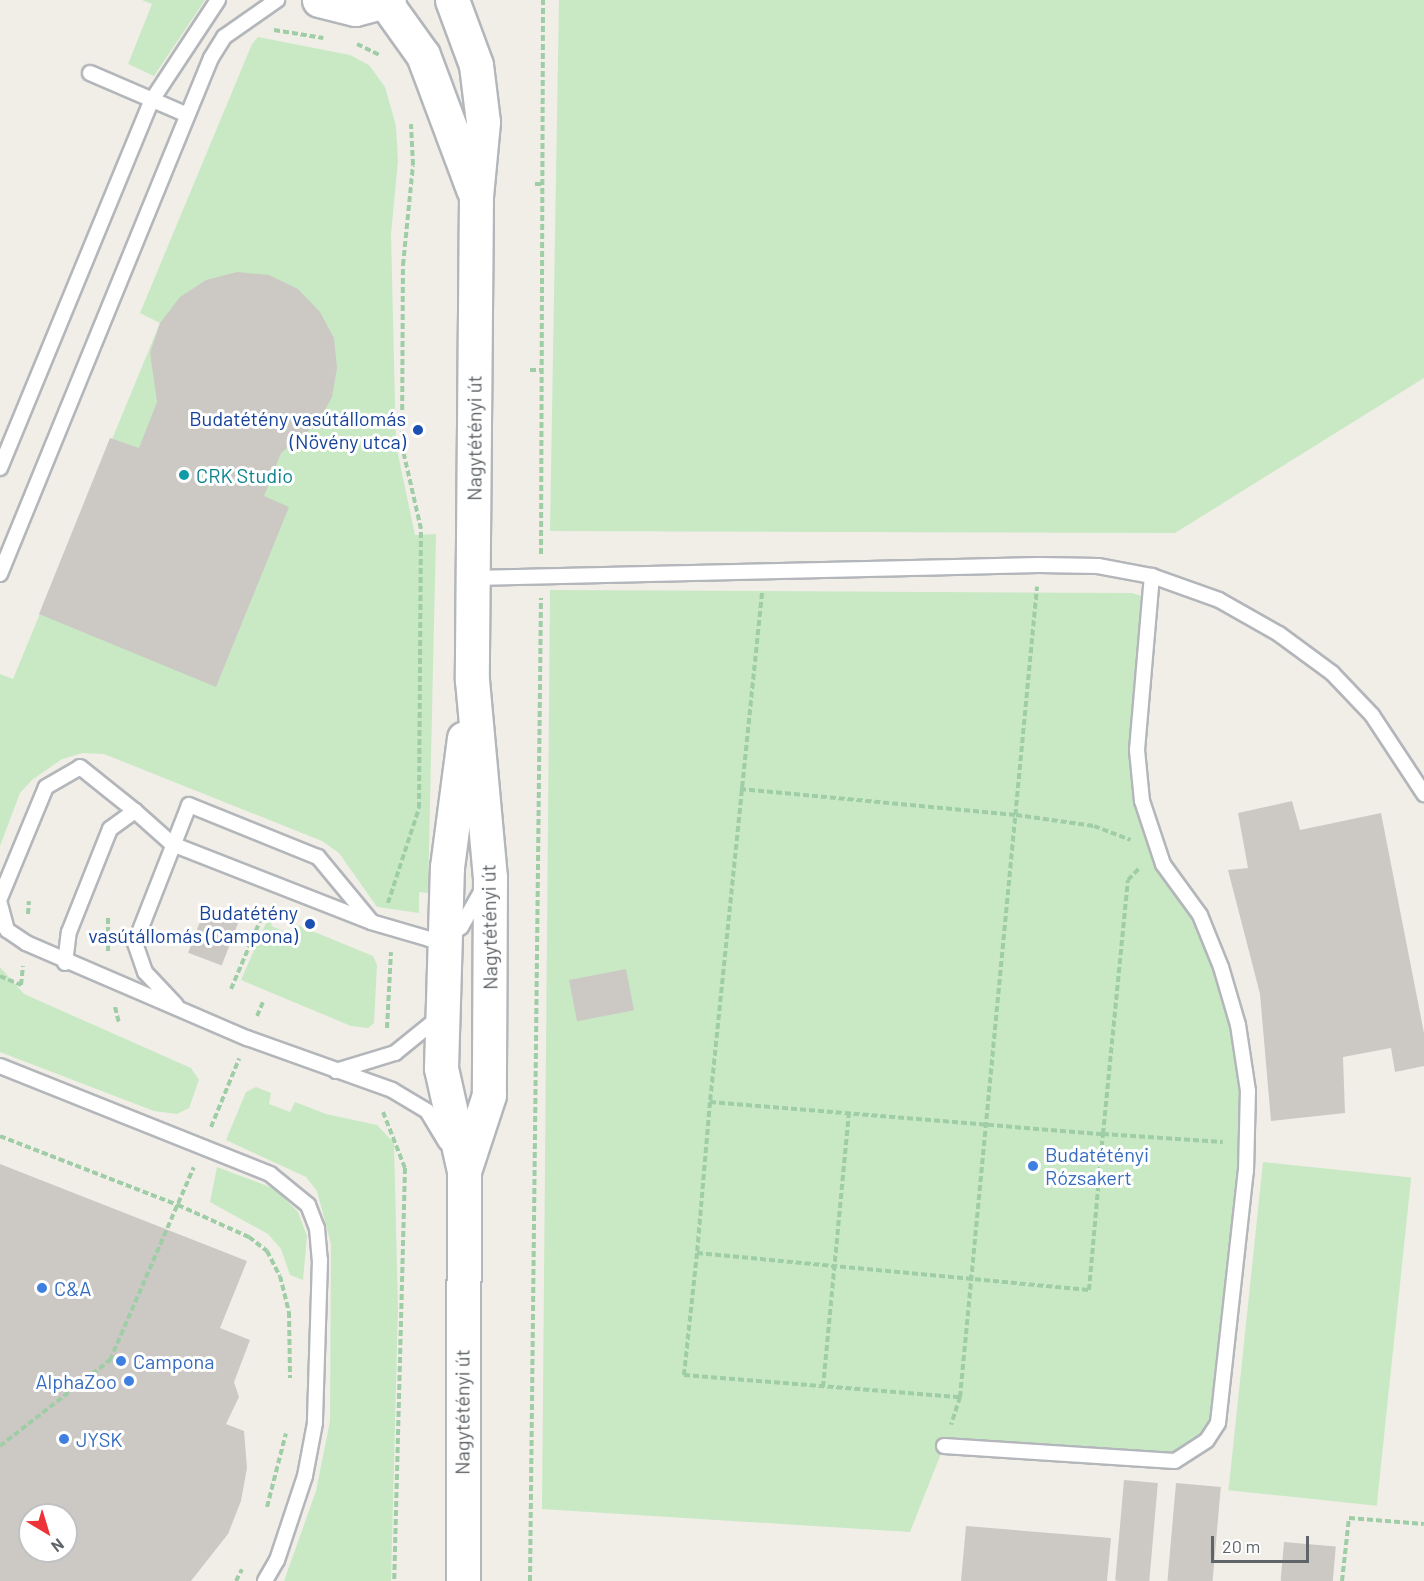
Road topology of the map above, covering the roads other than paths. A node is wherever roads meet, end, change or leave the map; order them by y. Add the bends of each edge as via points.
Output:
1 (218, 0) edge
2 (277, 0) edge
3 (320, 0) edge
4 (452, 0) edge
5 (387, 1) edge
6 (90, 74) dead end
7 (152, 100) junction
8 (185, 114) junction
9 (476, 196) junction
10 (0, 468) edge
11 (0, 574) edge
12 (1152, 576) junction
13 (473, 578) junction
14 (471, 680) junction
15 (1424, 794) edge
16 (135, 811) junction
17 (172, 844) junction
18 (490, 877) junction
19 (0, 898) edge
20 (0, 904) edge
21 (371, 922) junction
22 (445, 939) junction
23 (65, 963) junction
24 (179, 1009) junction
25 (442, 1013) junction
26 (0, 1066) edge
27 (336, 1071) junction
28 (464, 1171) junction
29 (944, 1446) road end
30 (265, 1581) edge
31 (464, 1581) edge

1 - 7 lane
2 - 8 lane via 224,37
3 - 5 main road, Nagytétényi út via 355,9
4 - 9 main road, Nagytétényi út via 470,41 483,122
5 - 9 main road, Nagytétényi út via 423,55
6 - 7 lane
7 - 8 lane
7 - 10 lane
8 - 11 lane
9 - 13 main road, Nagytétényi út
12 - 13 lane via 1098,566 1039,565
12 - 15 lane via 1219,600 1279,634 1332,673 1372,715
12 - 29 lane via 1137,750 1142,801 1156,850 1200,915 1221,967 1238,1025 1248,1091 1248,1144 1218,1423 1208,1440 1175,1461
13 - 14 main road, Nagytétényi út
14 - 18 main road, Nagytétényi út
14 - 22 main road, Nagytétényi út via 447,867
16 - 17 lane
16 - 19 lane via 80,767 46,787
16 - 23 lane via 110,829 69,932
17 - 21 lane
17 - 21 lane via 189,805 318,857
17 - 24 lane via 135,943 145,972
18 - 22 lane via 461,927
18 - 28 main road, Nagytétényi út via 489,1095
20 - 23 lane via 7,930
21 - 22 lane
22 - 25 main road, Nagytétényi út
23 - 24 lane
24 - 27 lane
25 - 27 lane via 395,1053
25 - 28 main road, Nagytétényi út via 441,1068
26 - 30 lane via 270,1174 308,1205 317,1228 320,1260 315,1423 305,1476 277,1560
27 - 28 lane via 384,1086 427,1111
28 - 31 main road, Nagytétényi út

